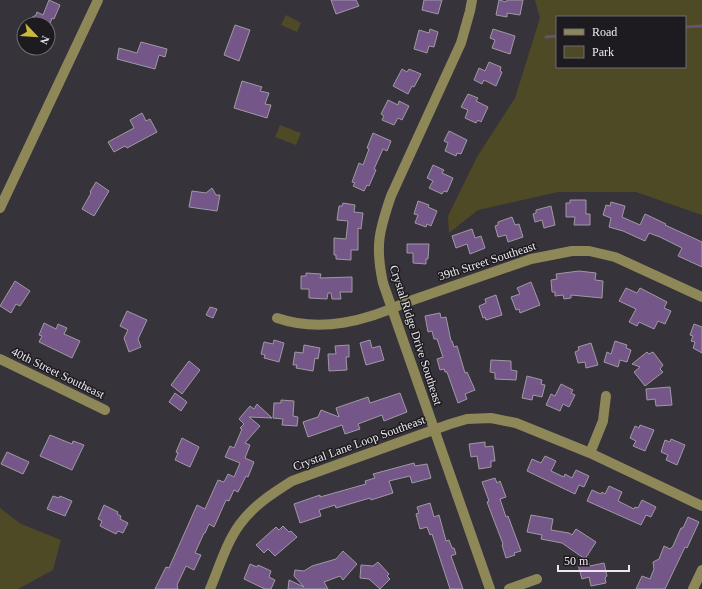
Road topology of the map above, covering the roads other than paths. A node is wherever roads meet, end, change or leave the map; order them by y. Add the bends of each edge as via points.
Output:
1 (98, 0) edge
2 (472, 0) edge
3 (3, 195) edge
4 (0, 208) edge
5 (702, 297) edge
6 (392, 309) junction
7 (277, 318) dead end
8 (0, 359) edge
9 (606, 396) dead end
10 (105, 410) dead end
11 (434, 430) junction
12 (590, 453) junction
13 (702, 506) edge
14 (702, 570) edge
15 (537, 578) dead end
16 (210, 589) edge
17 (490, 589) edge
18 (509, 589) edge
19 (693, 589) edge

1 - 3 street
2 - 6 street, Crystal Ridge Drive Southeast via 461,43 391,196 379,233 379,263
3 - 4 street
5 - 6 street, 39th Street Southeast via 615,257 589,251 572,251 531,259
6 - 7 street, 39th Street Southeast via 333,325 298,324
6 - 11 street, Crystal Ridge Drive Southeast
8 - 10 street, 40th Street Southeast
9 - 12 street via 603,421
11 - 12 street, Crystal Lane Loop Southeast via 467,419 500,419 528,427
11 - 16 street, Crystal Lane Loop Southeast via 292,481 269,495 239,525
11 - 17 street, Crystal Ridge Drive Southeast
12 - 13 street, Crystal Lane Loop Southeast
14 - 19 street
15 - 18 street

